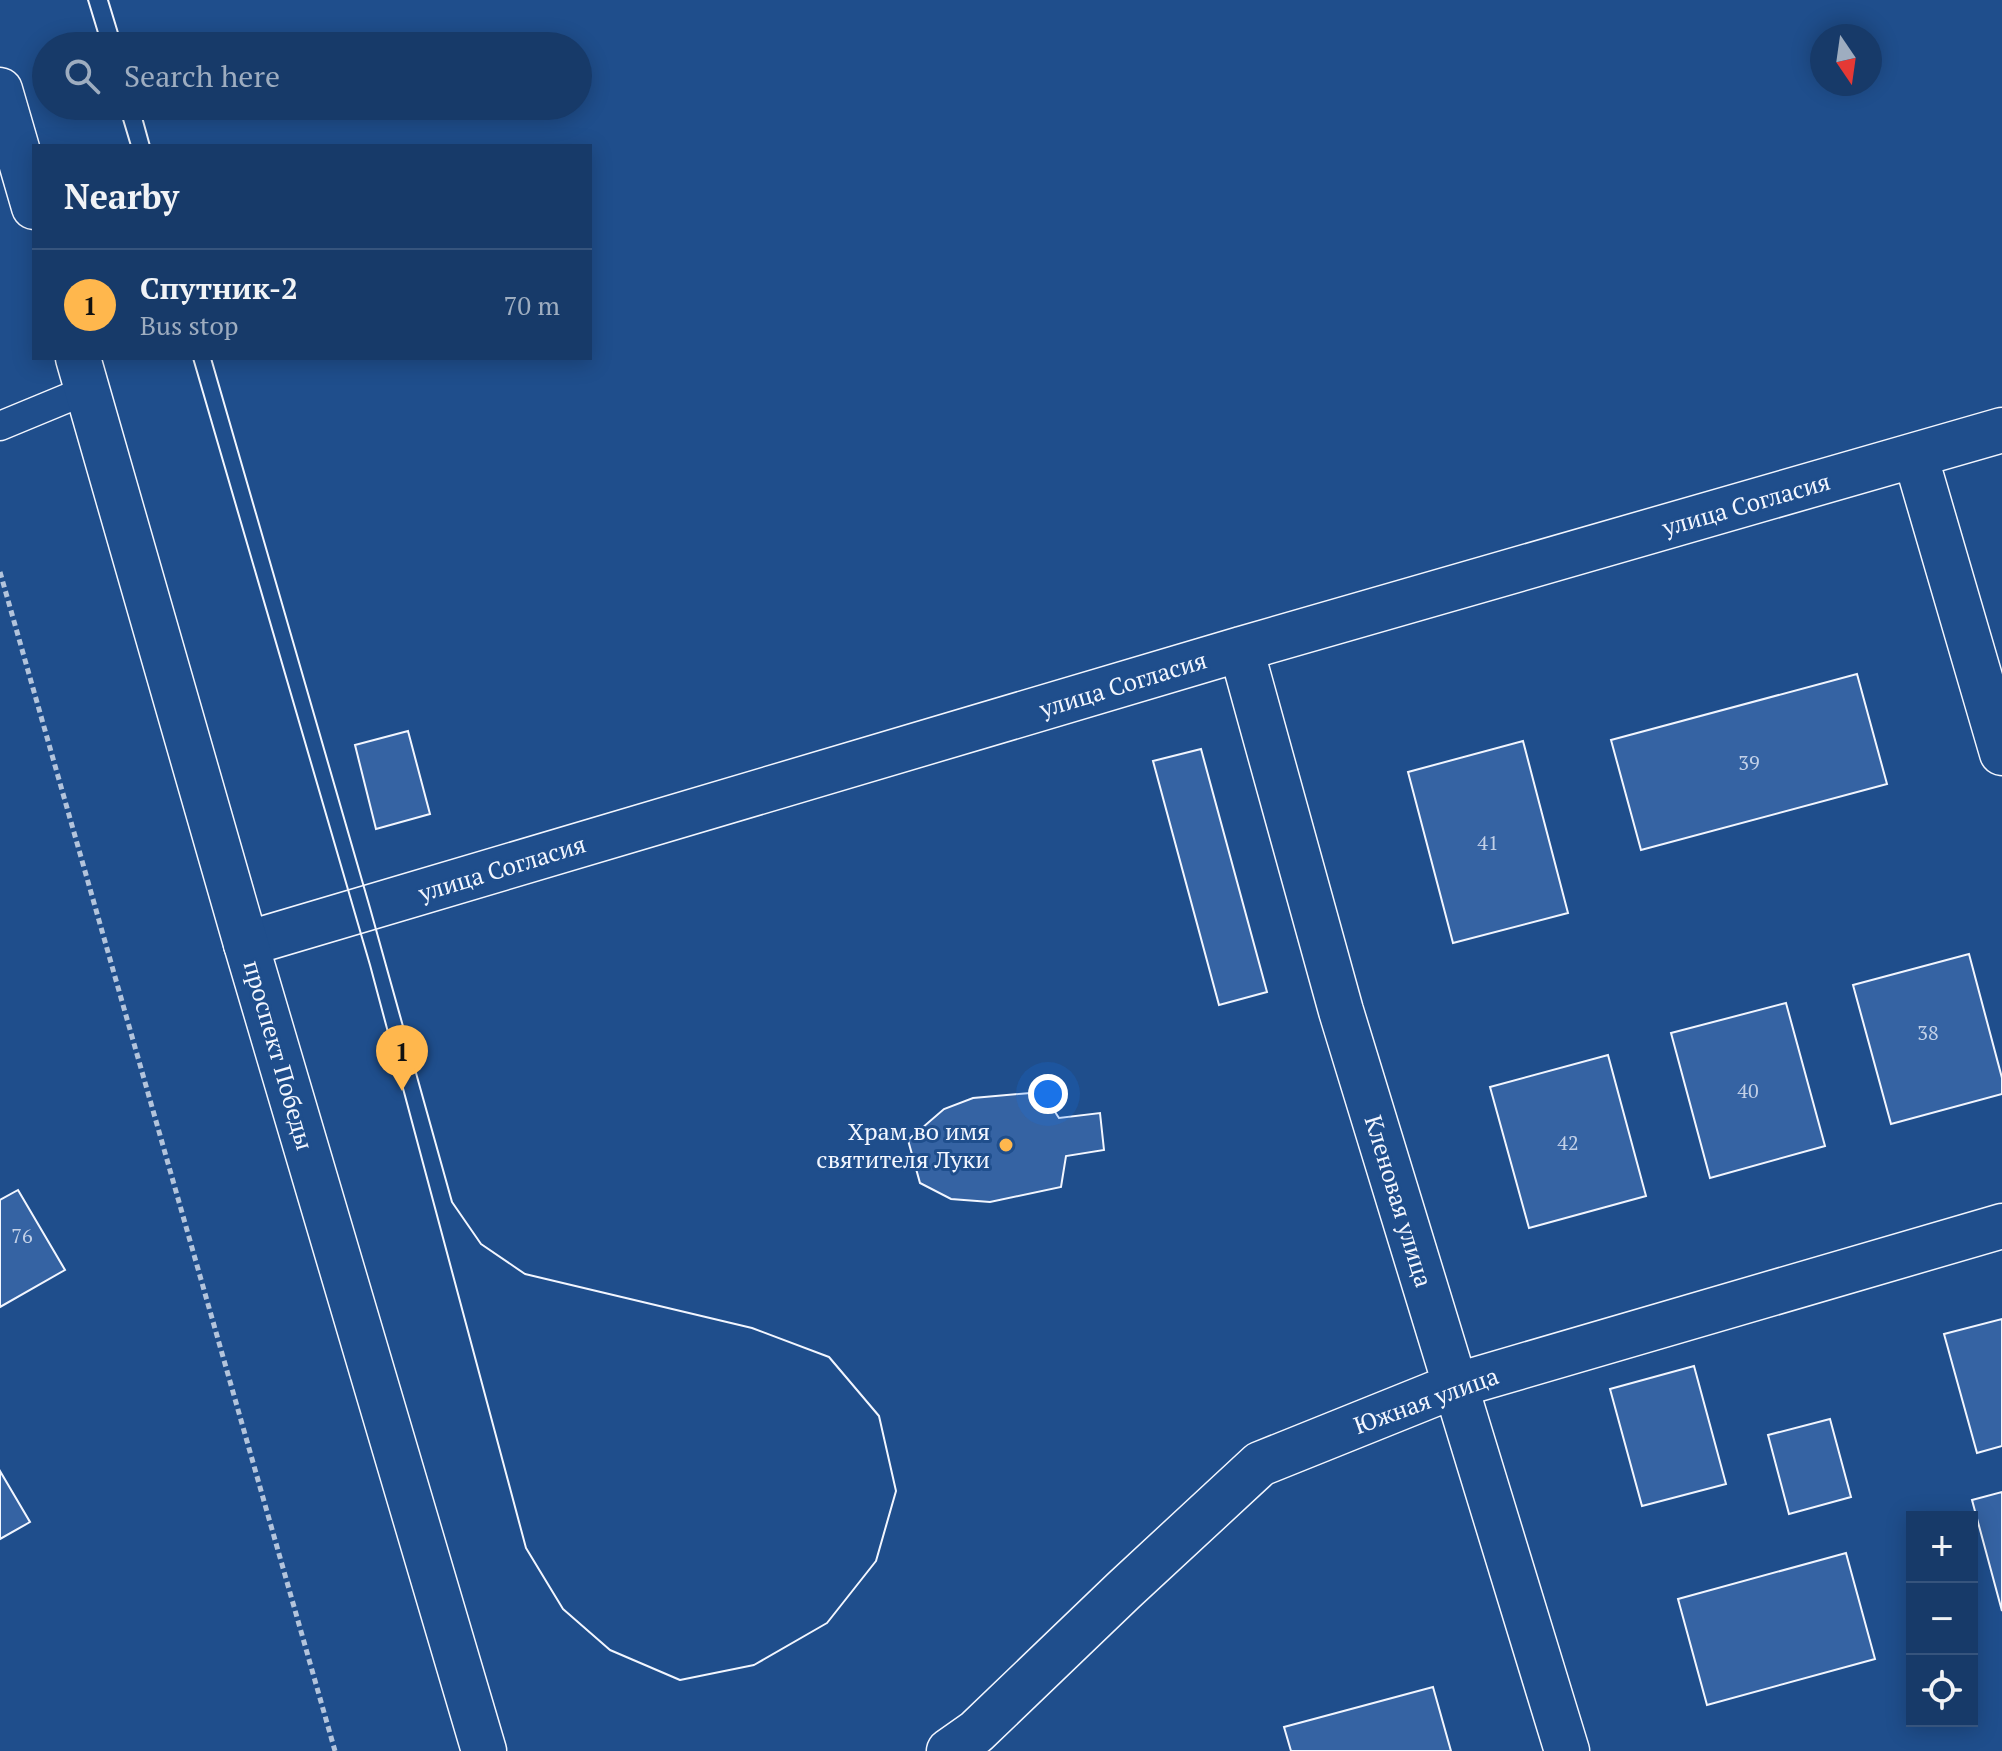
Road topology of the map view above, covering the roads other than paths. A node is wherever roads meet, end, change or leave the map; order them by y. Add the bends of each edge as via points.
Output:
1 (0, 90) edge
2 (32, 200) edge
3 (82, 374) edge
4 (0, 426) edge
5 (2002, 430) edge
6 (1915, 455) junction
7 (1241, 649) junction
8 (2002, 753) edge
9 (246, 944) junction
10 (2002, 1226) edge
11 (1454, 1386) junction
12 (484, 1751) edge
13 (949, 1751) edge
14 (1567, 1751) edge

1 - 2 street
3 - 4 lane
3 - 9 street, проспект Победы
5 - 6 street, улица Согласия
6 - 7 street, улица Согласия
6 - 8 street
7 - 9 street, улица Согласия
7 - 11 street, Кленовая улица via 1341,1011
9 - 12 street, проспект Победы
10 - 11 street, Южная улица
11 - 13 street, Южная улица via 1260,1464 976,1732
11 - 14 street, Кленовая улица

